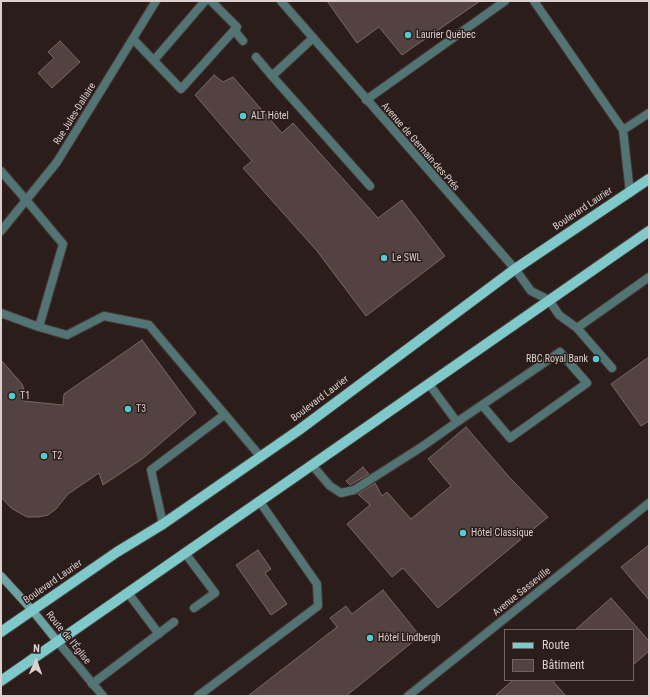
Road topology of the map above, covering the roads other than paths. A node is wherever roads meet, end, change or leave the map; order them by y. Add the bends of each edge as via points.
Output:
1 (156, 1) edge
2 (205, 1) edge
3 (211, 1) edge
4 (281, 1) edge
5 (505, 1) edge
6 (534, 1) edge
7 (234, 30) junction
8 (313, 38) junction
9 (133, 39) junction
10 (243, 41) dead end
11 (256, 57) dead end
12 (154, 59) junction
13 (272, 76) junction
14 (366, 100) junction
15 (649, 113) edge
16 (623, 130) junction
17 (1, 171) edge
18 (649, 179) edge
19 (370, 186) dead end
20 (630, 193) junction
21 (27, 201) junction
22 (1, 231) edge
23 (649, 231) edge
24 (515, 269) junction
25 (649, 277) edge
26 (549, 300) junction
27 (1, 313) edge
28 (39, 327) junction
29 (577, 328) junction
30 (612, 368) dead end
31 (429, 384) junction
32 (482, 405) junction
33 (224, 415) junction
34 (457, 422) junction
35 (260, 456) junction
36 (312, 465) junction
37 (260, 502) junction
38 (649, 503) edge
39 (163, 524) junction
40 (185, 553) junction
41 (1, 576) edge
42 (128, 593) junction
43 (194, 608) dead end
44 (32, 610) junction
45 (174, 622) dead end
46 (1, 632) edge
47 (159, 634) junction
48 (58, 642) junction
49 (1, 681) edge
50 (92, 684) junction
51 (103, 696) edge
52 (198, 696) edge
53 (408, 696) edge

1 - 9 street, Rue Jules-Dallaire
2 - 12 street
3 - 7 street via 237,27
4 - 8 street, Avenue de Germain-des-Prés
5 - 14 street
6 - 16 street
7 - 10 street
7 - 12 street via 181,89
8 - 13 street
8 - 14 street, Avenue de Germain-des-Prés
9 - 12 street
9 - 21 street, Rue Jules-Dallaire via 57,162
11 - 13 street
13 - 19 street
14 - 24 street, Avenue de Germain-des-Prés
15 - 16 street
16 - 20 street
17 - 21 street
18 - 20 main road, Boulevard Laurier
20 - 24 main road, Boulevard Laurier
21 - 22 street, Rue Jules-Dallaire
21 - 28 street via 63,244
23 - 26 main road
24 - 26 street, Avenue de Germain-des-Prés via 531,291
24 - 35 main road, Boulevard Laurier
25 - 29 street
26 - 29 street via 559,315
26 - 31 main road
27 - 28 street
28 - 33 street via 67,335 104,316 149,325
29 - 30 street
31 - 34 street
31 - 36 main road
32 - 32 street via 560,352 587,383 510,438
32 - 34 street
33 - 35 street
33 - 39 street via 151,470
34 - 36 street via 354,490 340,494
35 - 39 main road, Boulevard Laurier
36 - 37 main road
37 - 40 main road
37 - 52 street via 317,584 318,606
38 - 53 street, Avenue Sasseville
39 - 44 main road, Boulevard Laurier
40 - 42 main road
40 - 43 street via 216,593
41 - 44 main road, Route de l'Église
42 - 47 street
42 - 48 main road
44 - 46 main road, Boulevard Laurier
44 - 48 main road, Route de l'Église
45 - 47 street
47 - 50 street
48 - 49 main road
48 - 50 street, Route de l'Église
50 - 51 street, Route de l'Église

